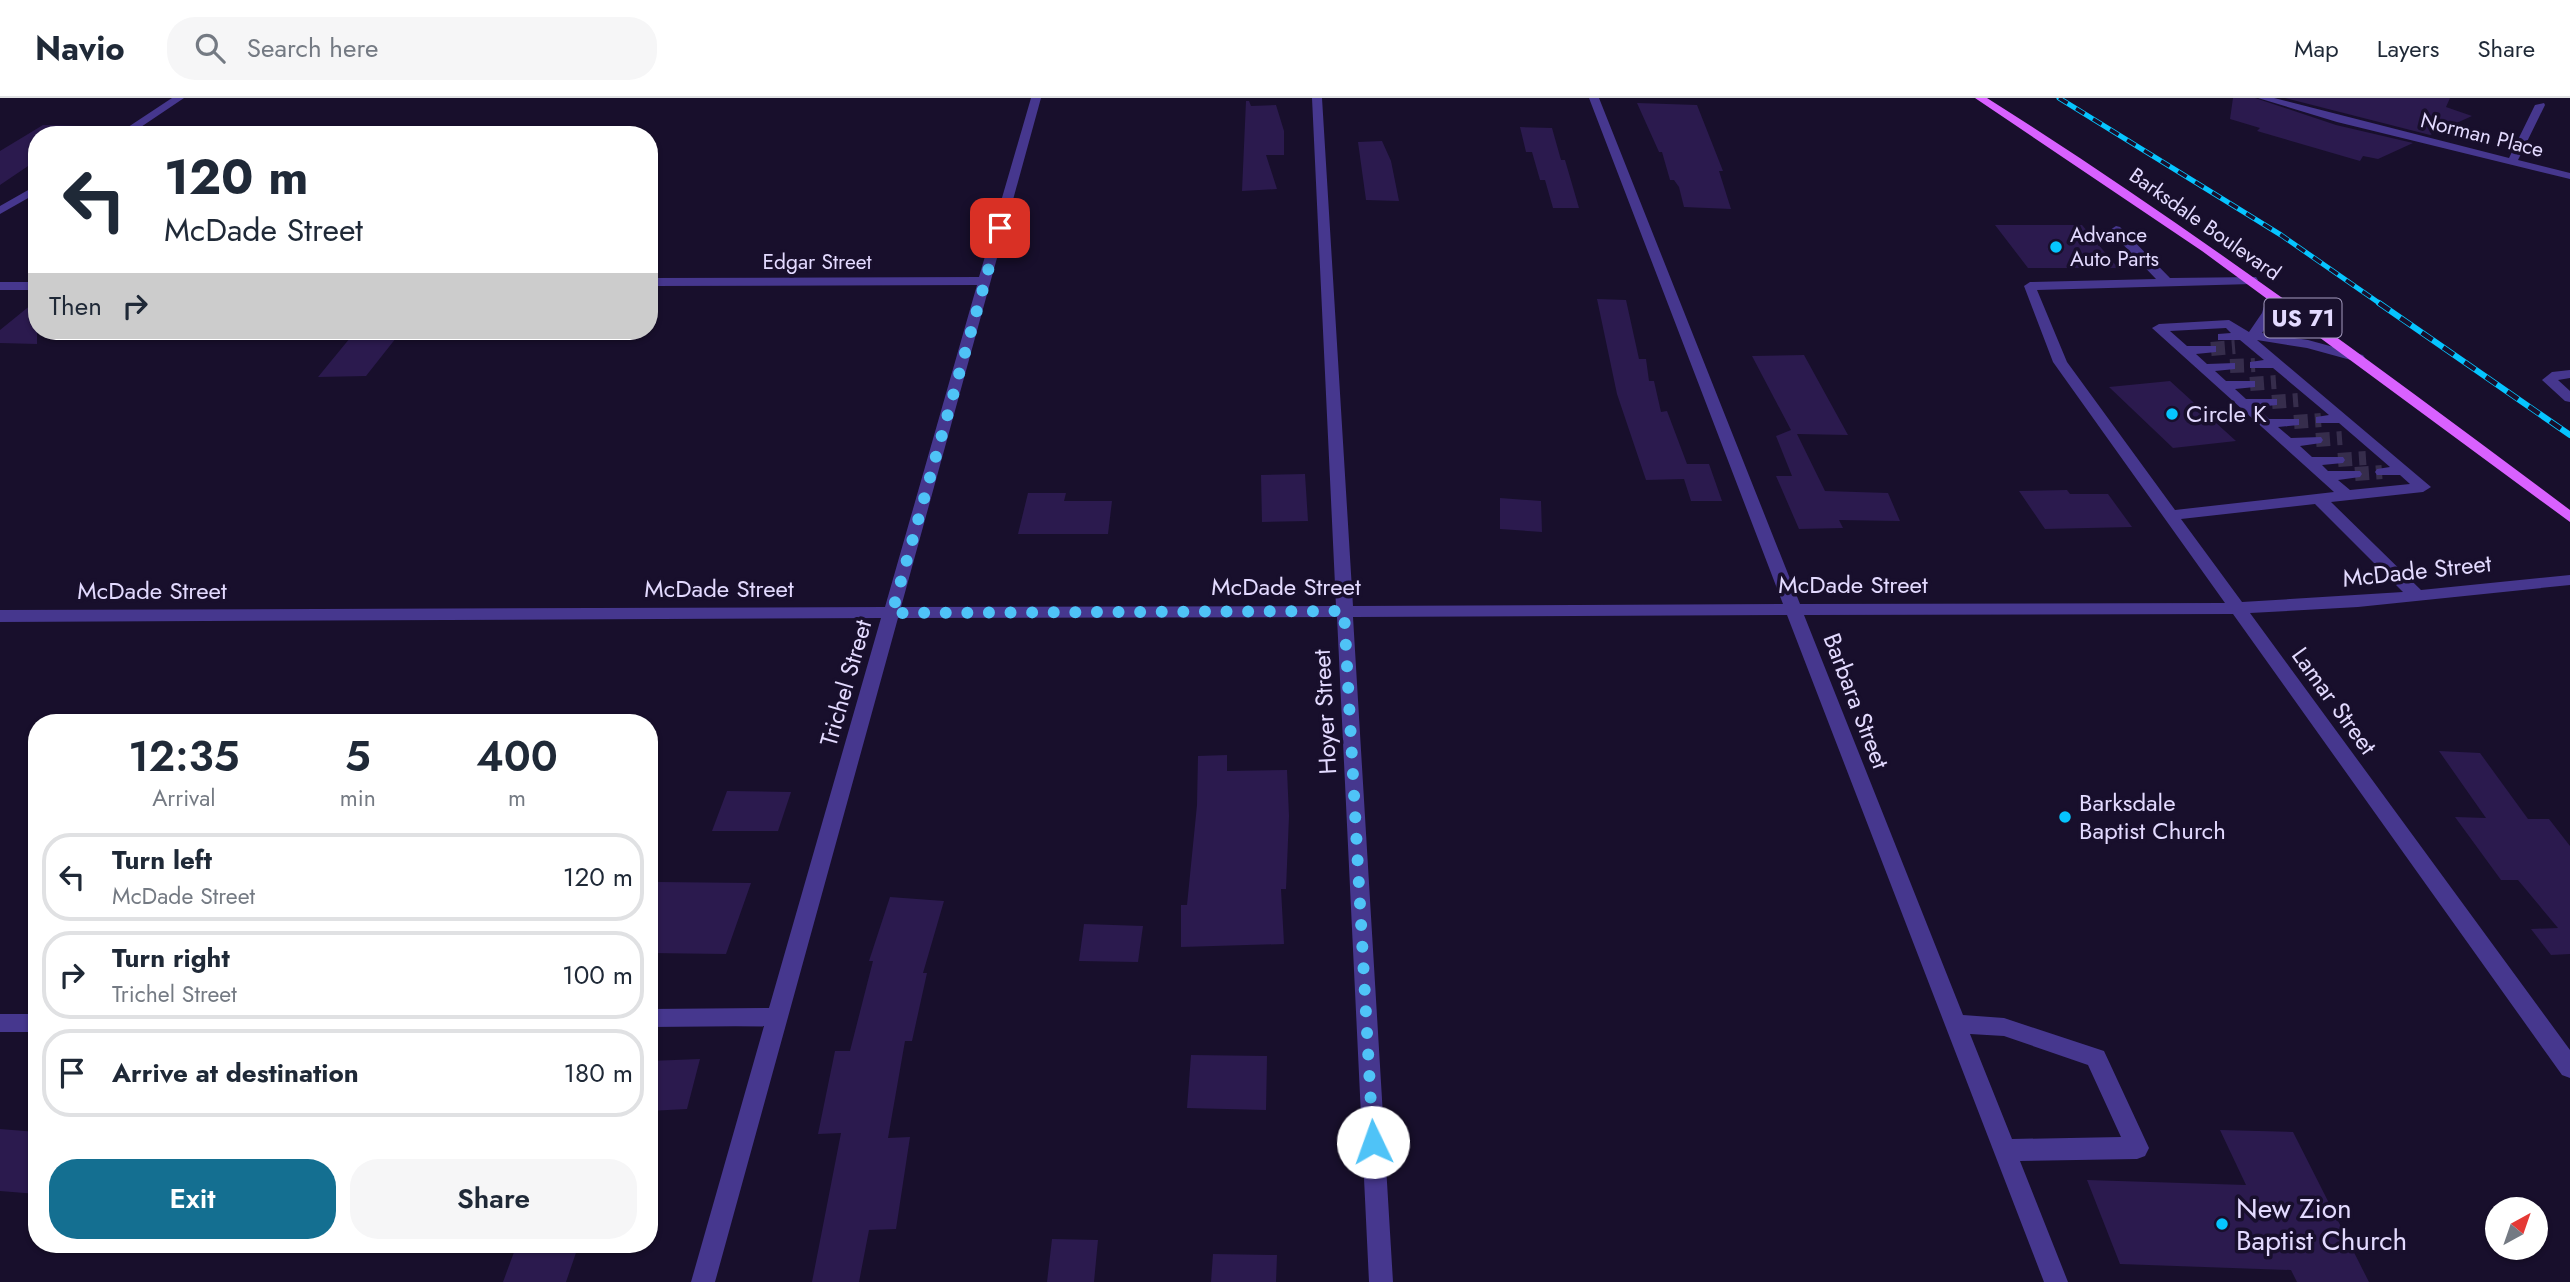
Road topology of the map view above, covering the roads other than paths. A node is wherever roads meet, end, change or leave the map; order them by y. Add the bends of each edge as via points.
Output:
1 (179, 98) edge
2 (1036, 98) edge
3 (1317, 98) edge
4 (1594, 98) edge
5 (1980, 98) edge
6 (2263, 98) edge
7 (2540, 105) dead end
8 (135, 126) edge
9 (2512, 162) junction
10 (2570, 176) edge
11 (28, 194) edge
12 (0, 211) edge
13 (2116, 230) dead end
14 (2252, 280) junction
15 (985, 281) junction
16 (658, 282) edge
17 (2166, 282) junction
18 (0, 286) edge
19 (28, 286) edge
20 (2273, 296) junction
21 (2222, 337) tunnel mouth
22 (2252, 338) junction
23 (2198, 339) tunnel mouth
24 (2178, 345) junction
25 (2235, 347) tunnel mouth
26 (2211, 349) tunnel mouth
27 (2358, 358) junction
28 (2278, 363) junction
29 (2255, 365) tunnel mouth
30 (2230, 366) tunnel mouth
31 (2203, 368) junction
32 (2570, 374) edge
33 (2299, 381) junction
34 (2276, 382) tunnel mouth
35 (2250, 384) tunnel mouth
36 (2223, 385) junction
37 (2570, 398) edge
38 (2320, 399) junction
39 (2298, 400) tunnel mouth
40 (2272, 402) tunnel mouth
41 (2243, 403) junction
42 (2343, 419) junction
43 (2321, 421) tunnel mouth
44 (2294, 422) tunnel mouth
45 (2265, 423) junction
46 (2365, 437) junction
47 (2343, 438) tunnel mouth
48 (2316, 440) tunnel mouth
49 (2287, 443) junction
50 (2388, 457) junction
51 (2366, 458) tunnel mouth
52 (2338, 460) tunnel mouth
53 (2308, 462) junction
54 (2404, 470) junction
55 (2382, 472) tunnel mouth
56 (2355, 474) tunnel mouth
57 (2324, 476) junction
58 (2346, 495) junction
59 (2318, 498) junction
60 (2170, 515) junction
61 (2570, 517) edge
62 (2570, 580) edge
63 (2416, 595) junction
64 (2237, 608) junction
65 (1794, 610) junction
66 (1344, 611) junction
67 (892, 613) junction
68 (0, 615) edge
69 (778, 1017) junction
70 (658, 1018) edge
71 (0, 1023) edge
72 (28, 1023) edge
73 (1955, 1024) junction
74 (2570, 1068) edge
75 (2004, 1150) junction
76 (703, 1282) edge
77 (1381, 1282) edge
78 (2056, 1282) edge

1 - 8 street
2 - 15 street, Trichel Street
3 - 66 street, Hoyer Street
4 - 65 street, Barbara Street
5 - 14 main road, Barksdale Boulevard / US 71 via 2100,174
6 - 9 street, Norman Place
7 - 9 street
9 - 10 street, Norman Place
11 - 12 street
13 - 17 street
14 - 17 street
14 - 20 main road, Barksdale Boulevard / US 71
15 - 16 street, Edgar Street
15 - 67 street, Trichel Street
17 - 60 street, Lamar Street via 2030,286 2060,362
18 - 19 street
20 - 22 street via 2270,313
20 - 27 main road, Barksdale Boulevard / US 71
21 - 22 street
22 - 24 street via 2229,324 2159,328
22 - 25 street
22 - 27 street via 2311,344
22 - 28 street
23 - 24 street
24 - 26 street
24 - 31 street
27 - 61 main road, Barksdale Boulevard / US 71
28 - 29 street
28 - 33 street
30 - 31 street
31 - 36 street
32 - 37 street via 2549,380
33 - 34 street
33 - 38 street
35 - 36 street
36 - 41 street
38 - 39 street
38 - 42 street
40 - 41 street
41 - 45 street
42 - 43 street
42 - 46 street
44 - 45 street
45 - 49 street
46 - 47 street
46 - 50 street
48 - 49 street
49 - 53 street
50 - 51 street
50 - 54 street
52 - 53 street
53 - 57 street
54 - 55 street
54 - 58 street via 2423,486
56 - 57 street
57 - 58 street
58 - 59 street
59 - 60 street
59 - 63 street
60 - 64 street, Lamar Street
62 - 63 street, McDade Street
63 - 64 street, McDade Street
64 - 65 street, McDade Street
64 - 74 street, Lamar Street
65 - 66 street, McDade Street
65 - 73 street, Barbara Street
66 - 67 street, McDade Street
66 - 77 street, Hoyer Street
67 - 68 street, McDade Street
67 - 69 street, Trichel Street
69 - 70 street
69 - 76 street, Trichel Street
71 - 72 street
73 - 75 street, Barbara Street
73 - 75 street via 2004,1027 2096,1058 2137,1148
75 - 78 street, Barbara Street

